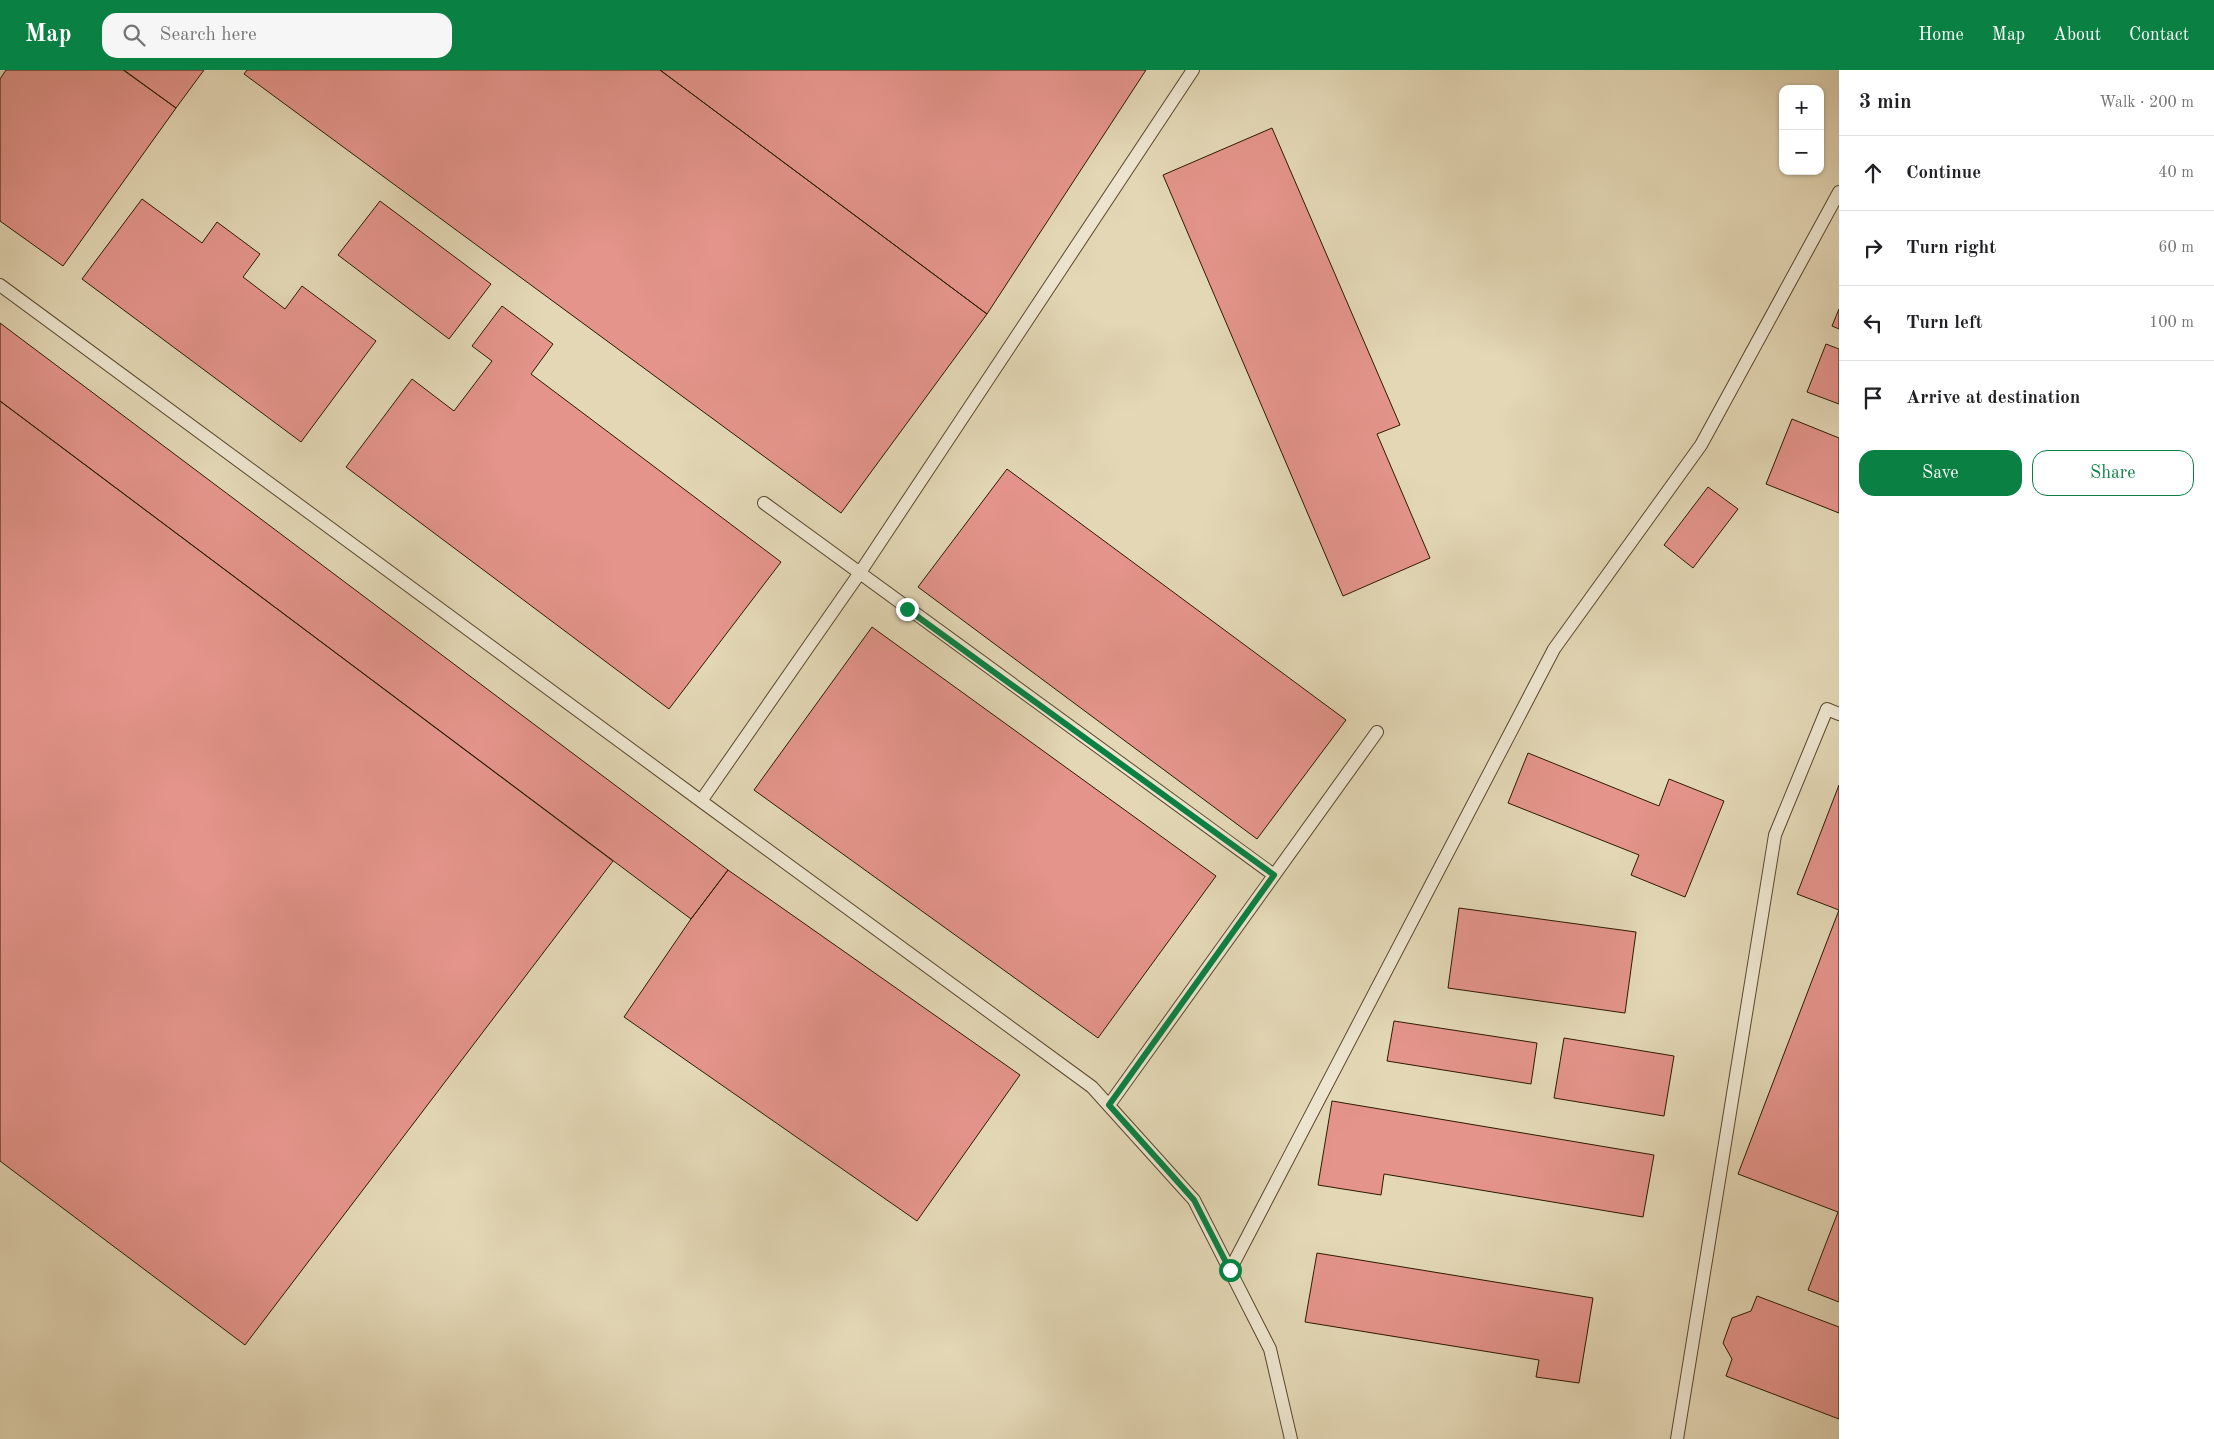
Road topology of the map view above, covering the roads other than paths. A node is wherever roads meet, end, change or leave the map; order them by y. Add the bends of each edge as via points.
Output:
1 (1193, 70) edge
2 (1839, 192) edge
3 (0, 285) edge
4 (764, 503) dead end
5 (859, 574) junction
6 (1839, 714) edge
7 (1377, 732) dead end
8 (701, 801) junction
9 (1274, 875) junction
10 (1109, 1105) junction
11 (1230, 1270) junction
12 (1291, 1439) edge
13 (1678, 1439) edge

1 - 5 lane
2 - 11 lane via 1701,445 1554,649
3 - 8 lane
4 - 5 lane
5 - 8 lane
5 - 9 lane
6 - 13 lane via 1827,709 1775,835
7 - 9 lane
8 - 10 lane via 1092,1086
9 - 10 lane
10 - 11 lane via 1194,1200
11 - 12 lane via 1270,1349

